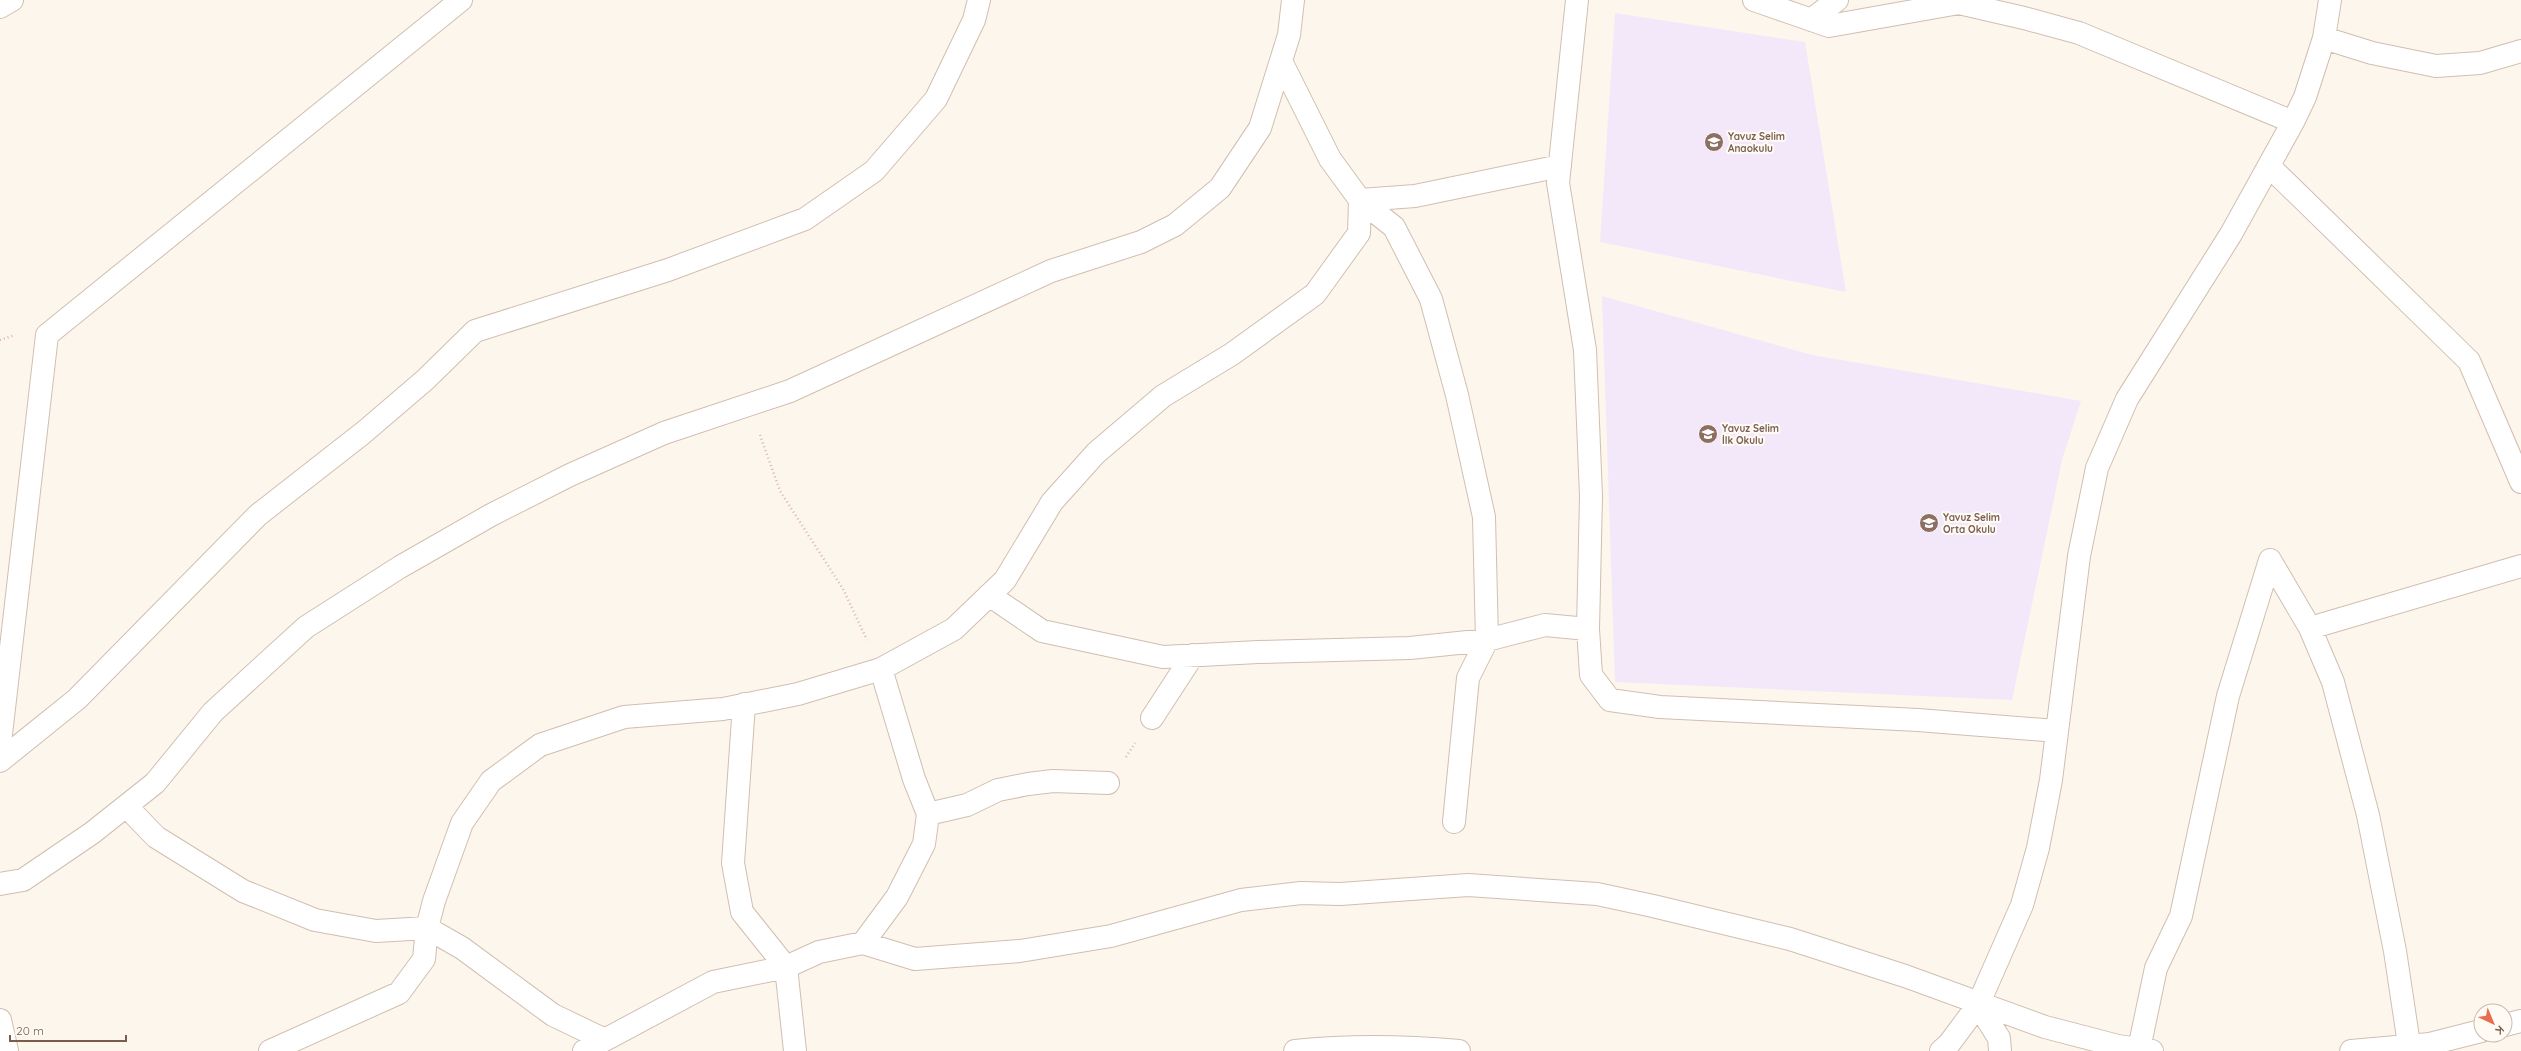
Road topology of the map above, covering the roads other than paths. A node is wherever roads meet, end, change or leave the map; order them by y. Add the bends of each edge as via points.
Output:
1 (12, 0) edge
2 (462, 0) edge
3 (979, 0) edge
4 (1294, 0) edge
5 (1577, 0) edge
6 (1754, 0) edge
7 (1837, 0) edge
8 (2330, 0) edge
9 (0, 7) edge
10 (1811, 20) junction
11 (2324, 38) junction
12 (2521, 51) edge
13 (1281, 61) junction
14 (2293, 122) junction
15 (1560, 166) junction
16 (2270, 167) junction
17 (1360, 200) junction
18 (2521, 482) edge
19 (2521, 566) edge
20 (989, 595) junction
21 (2310, 628) junction
22 (1588, 629) junction
23 (1487, 640) junction
24 (1193, 655) junction
25 (881, 669) junction
26 (744, 704) junction
27 (1152, 718) road end
28 (2057, 731) junction
29 (0, 743) edge
30 (0, 761) edge
31 (1108, 783) road end
32 (126, 806) junction
33 (928, 814) junction
34 (1454, 822) dead end
35 (0, 884) edge
36 (427, 928) junction
37 (863, 943) junction
38 (786, 967) junction
39 (1978, 1005) junction
40 (0, 1020) edge
41 (2473, 1033) edge
42 (603, 1039) junction
43 (2411, 1048) edge
44 (2146, 1050) edge
45 (7, 1051) edge
46 (270, 1051) edge
47 (584, 1051) edge
48 (795, 1051) edge
49 (1295, 1051) edge
50 (1459, 1051) edge
51 (1942, 1051) edge
52 (2000, 1051) edge
53 (2351, 1051) edge

1 - 9 street
2 - 29 street via 47,335
3 - 30 street via 974,20 936,99 874,171 805,219 668,270 475,331 425,380 363,433 258,515 77,699
4 - 13 street via 1289,35
5 - 15 street
6 - 10 street
7 - 10 street
8 - 11 street
10 - 14 street via 1828,26 1959,3 2079,33
11 - 12 street via 2372,53 2436,66 2480,63
11 - 14 street via 2305,97
13 - 17 street via 1330,159
13 - 32 street via 1260,128 1220,188 1175,224 1141,242 1051,271 790,391 664,433 570,475 491,515 393,571 306,627 212,712 155,782
14 - 16 street
15 - 17 street via 1415,196
15 - 22 street via 1558,183 1585,350 1591,496
16 - 18 street via 2468,361
16 - 28 street via 2127,399 2097,468 2079,556
17 - 20 street via 1359,233 1315,294 1232,354 1163,396 1096,453 1052,502 1005,580
17 - 23 street via 1394,227 1431,299 1457,395 1484,517
19 - 21 street
20 - 24 street via 1042,631 1163,657
20 - 25 street via 954,629
21 - 43 street via 2333,682 2368,815
21 - 44 street via 2270,560 2228,696 2181,916 2156,968
22 - 23 street via 1545,625
22 - 28 street via 1591,675 1610,700 1660,707 1918,720
23 - 24 street via 1410,648
23 - 34 street via 1468,678
24 - 27 street
25 - 26 street via 798,694
25 - 33 street via 914,779
26 - 36 street via 723,709 624,717 540,745 491,781 462,823
26 - 38 street via 733,863 742,912
28 - 39 street via 2038,848 2022,905
31 - 33 street via 1053,781 1028,784 998,790 967,805
32 - 35 street via 92,833 23,880
32 - 36 street via 156,837 243,891 315,920 376,931
33 - 37 street via 924,844 897,898
36 - 42 street via 462,948 553,1016
36 - 46 street via 424,959 399,993
37 - 38 street via 819,952
37 - 39 street via 915,959 1020,951 1111,936 1242,900 1301,893 1340,894 1468,885 1597,894 1653,906 1790,940 1905,976
38 - 42 street via 713,982
38 - 48 street
39 - 44 street via 2045,1027
39 - 51 street
39 - 52 street via 1998,1038
40 - 45 street
41 - 43 street
42 - 47 street
43 - 53 street
49 - 50 street via 1336,1047 1410,1046

